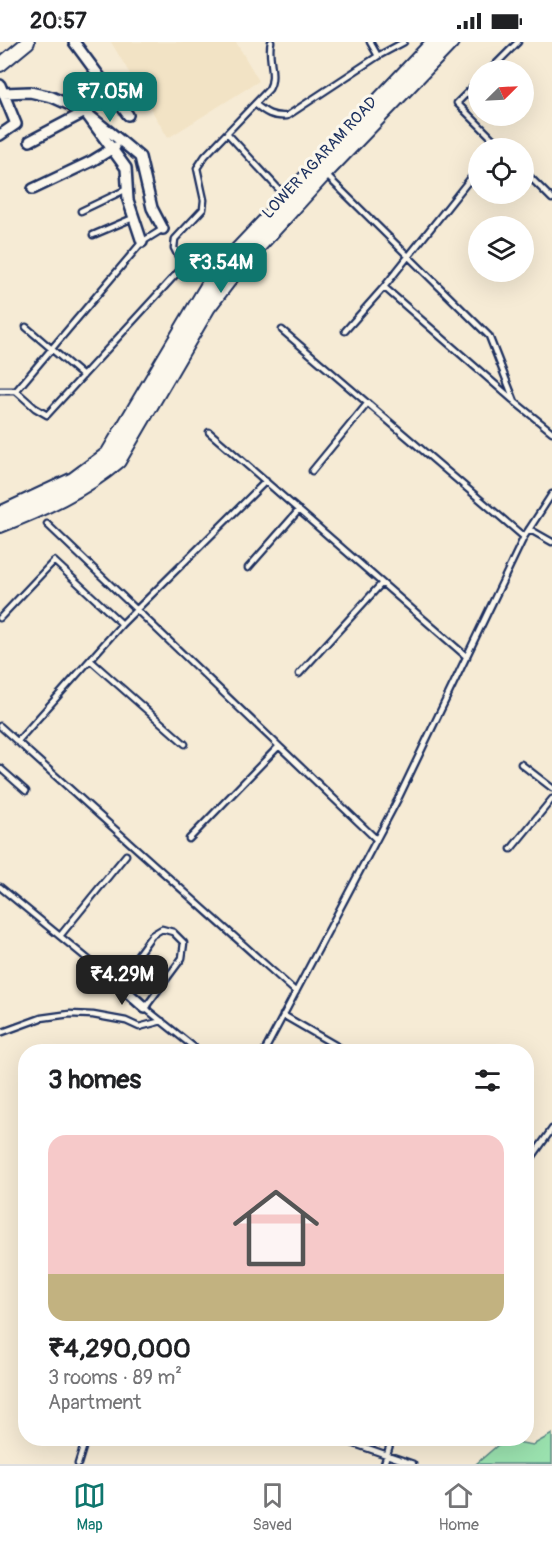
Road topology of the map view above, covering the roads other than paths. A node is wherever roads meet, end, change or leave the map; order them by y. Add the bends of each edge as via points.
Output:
1 (28, 42) edge
2 (74, 42) edge
3 (271, 42) edge
4 (370, 42) edge
5 (404, 42) edge
6 (434, 42) edge
7 (451, 42) edge
8 (518, 42) edge
9 (13, 47) edge
10 (378, 56) junction
11 (500, 60) edge
12 (0, 65) edge
13 (2, 89) edge
14 (468, 92) edge
15 (255, 104) junction
16 (86, 112) junction
17 (128, 115) dead end
18 (468, 116) edge
19 (478, 126) edge
20 (227, 133) junction
21 (0, 135) edge
22 (489, 138) edge
23 (30, 141) dead end
24 (122, 141) junction
25 (112, 149) junction
26 (320, 170) junction
27 (468, 181) edge
28 (534, 181) edge
29 (129, 188) junction
30 (33, 189) dead end
31 (286, 198) junction
32 (552, 199) edge
33 (81, 211) dead end
34 (133, 218) junction
35 (163, 229) joint
36 (93, 234) dead end
37 (142, 243) junction
38 (408, 256) junction
39 (384, 287) junction
40 (26, 327) dead end
41 (282, 330) dead end
42 (345, 331) dead end
43 (51, 350) junction
44 (82, 376) junction
45 (0, 391) edge
46 (16, 391) junction
47 (515, 402) junction
48 (368, 404) junction
49 (209, 432) dead end
50 (552, 432) edge
51 (312, 471) dead end
52 (266, 481) junction
53 (552, 494) edge
54 (300, 510) junction
55 (0, 514) edge
56 (47, 524) dead end
57 (0, 525) edge
58 (529, 529) junction
59 (524, 537) junction
60 (552, 542) edge
61 (248, 568) dead end
62 (382, 583) junction
63 (136, 609) junction
64 (0, 618) edge
65 (122, 624) junction
66 (467, 657) junction
67 (90, 660) junction
68 (299, 674) dead end
69 (0, 726) edge
70 (17, 742) junction
71 (185, 744) dead end
72 (279, 746) junction
73 (521, 764) dead end
74 (0, 768) edge
75 (552, 788) edge
76 (26, 791) dead end
77 (552, 800) edge
78 (189, 839) dead end
79 (376, 839) junction
80 (511, 849) dead end
81 (126, 855) dead end
82 (0, 887) edge
83 (60, 936) junction
84 (117, 983) junction
85 (296, 992) junction
86 (145, 1008) junction
87 (283, 1016) junction
88 (162, 1021) junction
89 (0, 1033) edge
90 (190, 1044) edge
91 (268, 1044) edge
92 (333, 1044) edge
93 (552, 1130) edge
94 (534, 1155) edge
95 (84, 1446) edge
96 (359, 1446) edge
97 (389, 1446) edge
98 (386, 1456) junction
99 (78, 1464) edge
100 (384, 1464) edge
101 (413, 1464) edge

1 - 9 street
2 - 17 street
3 - 15 lane via 271,84
4 - 10 lane
5 - 10 lane
6 - 26 main road, LOWER AGARAM ROAD
7 - 26 main road, LOWER AGARAM ROAD
8 - 11 lane
9 - 12 street
10 - 15 lane via 287,116 277,117
13 - 16 street via 40,93
13 - 21 street via 16,124
14 - 18 lane via 457,104
15 - 20 lane
16 - 23 street
16 - 24 street
16 - 25 street
19 - 22 lane
20 - 31 lane
20 - 44 lane via 197,168 203,209 175,239 181,267
24 - 25 street
24 - 35 street via 140,157 152,208
25 - 29 street via 126,168
25 - 30 street
26 - 31 main road, LOWER AGARAM ROAD
26 - 38 lane
26 - 57 main road, LOWER AGARAM ROAD via 208,307 118,461 80,489
27 - 38 lane
28 - 32 lane
29 - 33 lane
29 - 34 street
31 - 55 main road, LOWER AGARAM ROAD via 215,274 108,454 73,480
34 - 36 lane
34 - 37 street
35 - 37 lane
37 - 43 lane
38 - 39 lane
38 - 47 lane via 489,336
39 - 42 lane
39 - 47 lane
40 - 43 lane
41 - 48 lane
43 - 44 lane
43 - 46 lane
44 - 46 lane via 46,415
45 - 46 lane
47 - 50 lane
48 - 51 lane
48 - 59 lane
49 - 52 lane
52 - 54 lane
52 - 63 lane
53 - 58 lane
54 - 61 lane
54 - 62 lane
56 - 63 lane
58 - 59 lane
58 - 60 lane
59 - 66 lane
62 - 66 lane
62 - 68 lane
63 - 65 lane
63 - 72 lane
64 - 65 lane via 54,561
65 - 67 lane
66 - 79 lane
67 - 70 lane
67 - 71 lane
69 - 70 lane
70 - 85 lane
72 - 78 lane
72 - 79 lane
73 - 75 lane
74 - 76 lane
77 - 80 lane
79 - 85 lane
81 - 83 lane
82 - 83 lane
83 - 84 lane
84 - 86 street
84 - 86 lane via 152,935 162,928 178,936 184,943 182,958
85 - 87 lane
86 - 88 lane
87 - 91 lane
87 - 92 lane
88 - 89 lane via 139,1027 126,1021 70,1014 41,1018
88 - 90 lane
93 - 94 lane
95 - 99 lane
96 - 98 lane
97 - 98 lane
98 - 100 lane
98 - 101 lane

